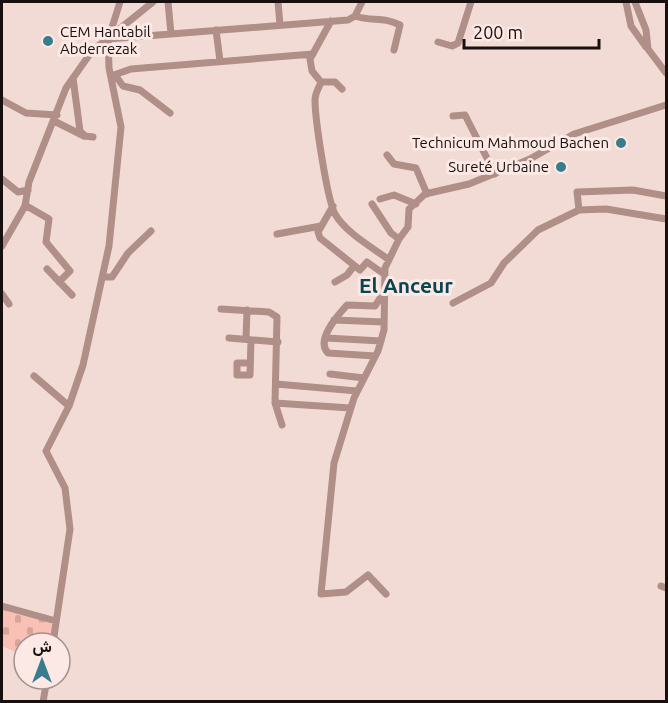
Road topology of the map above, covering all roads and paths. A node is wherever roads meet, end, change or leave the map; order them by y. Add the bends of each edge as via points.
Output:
1 (120, 2) edge
2 (153, 2) edge
3 (168, 2) edge
4 (278, 2) edge
5 (362, 2) edge
6 (471, 2) edge
7 (626, 2) edge
8 (635, 2) edge
9 (355, 16) junction
10 (331, 21) junction
11 (280, 25) junction
12 (216, 30) junction
13 (171, 34) junction
14 (109, 36) junction
15 (438, 42) dead end
16 (648, 49) junction
17 (394, 50) dead end
18 (312, 54) junction
19 (220, 61) junction
20 (666, 73) edge
21 (113, 76) junction
22 (73, 77) junction
23 (321, 82) junction
24 (342, 89) dead end
25 (2, 100) edge
26 (666, 105) edge
27 (170, 113) dead end
28 (453, 116) dead end
29 (56, 118) junction
30 (387, 155) dead end
31 (495, 174) junction
32 (2, 179) edge
33 (28, 190) junction
34 (426, 194) junction
35 (666, 196) edge
36 (380, 199) dead end
37 (25, 204) junction
38 (372, 204) dead end
39 (416, 204) junction
40 (333, 206) junction
41 (579, 210) junction
42 (666, 219) edge
43 (321, 226) junction
44 (151, 231) dead end
45 (277, 234) dead end
46 (399, 239) junction
47 (2, 246) edge
48 (389, 260) junction
49 (354, 266) junction
50 (47, 269) dead end
51 (384, 274) junction
52 (103, 277) junction
53 (59, 282) junction
54 (335, 282) dead end
55 (385, 291) junction
56 (2, 294) edge
57 (72, 295) dead end
58 (453, 303) dead end
59 (9, 304) dead end
60 (221, 309) dead end
61 (248, 310) junction
62 (334, 321) junction
63 (384, 322) junction
64 (229, 338) dead end
65 (326, 338) junction
66 (248, 340) junction
67 (381, 341) junction
68 (278, 342) junction
69 (375, 356) junction
70 (250, 363) dead end
71 (330, 374) dead end
72 (34, 376) dead end
73 (364, 378) junction
74 (276, 384) junction
75 (357, 391) junction
76 (275, 403) junction
77 (69, 406) junction
78 (350, 408) junction
79 (282, 425) dead end
80 (386, 594) dead end
81 (2, 606) edge
82 (56, 621) junction
83 (55, 631) edge

1 - 14 street
2 - 14 street
3 - 13 street
4 - 11 street
5 - 9 street
6 - 15 street via 458,43 452,46
7 - 16 street via 631,26
8 - 16 street via 646,30
9 - 10 street
9 - 17 street via 386,18 400,25
10 - 11 street
10 - 18 street
11 - 12 street
12 - 13 street
12 - 19 street
13 - 14 street
14 - 21 street
14 - 22 street
16 - 20 street
18 - 19 street
18 - 23 street via 310,66
19 - 21 street via 131,69
21 - 27 street
21 - 52 street via 120,139 113,223
22 - 29 street
22 - 29 street via 81,131 89,137
23 - 24 street via 335,82
23 - 40 street via 315,98
25 - 29 street via 26,113
26 - 31 street via 574,134
28 - 31 street via 465,115
29 - 33 street
30 - 34 street via 396,165 416,168
31 - 34 street
32 - 33 street via 18,192
33 - 37 street
34 - 39 street
35 - 41 street via 633,190 577,192
36 - 39 street via 394,195
37 - 47 street
37 - 53 street via 49,219 46,242 70,271
38 - 46 street
39 - 46 street via 409,209 408,227
40 - 43 street
40 - 48 street via 341,222
41 - 42 street via 606,209
41 - 58 street via 538,231 504,263 491,283
43 - 45 street
43 - 49 street via 320,238
44 - 52 street via 128,253 112,277
46 - 48 street
48 - 51 street
49 - 51 street via 360,270 367,262
49 - 54 street
50 - 53 street
51 - 55 street
52 - 77 street via 83,365
53 - 57 street
55 - 62 street via 375,306 350,304
55 - 63 street
56 - 59 street
60 - 61 street
61 - 66 street
61 - 68 street via 274,314
62 - 63 street
62 - 65 street
63 - 67 street
64 - 66 street
65 - 67 street
65 - 69 street via 326,352
66 - 68 street
66 - 70 street
67 - 69 street
68 - 74 street
69 - 73 street
71 - 73 street
72 - 77 street
73 - 75 street
74 - 75 street
74 - 76 street
75 - 78 street
76 - 78 street
76 - 79 street
77 - 82 street via 46,451 65,488 70,529
78 - 80 street via 331,478 321,594 346,592 368,575
81 - 82 street
82 - 83 street

